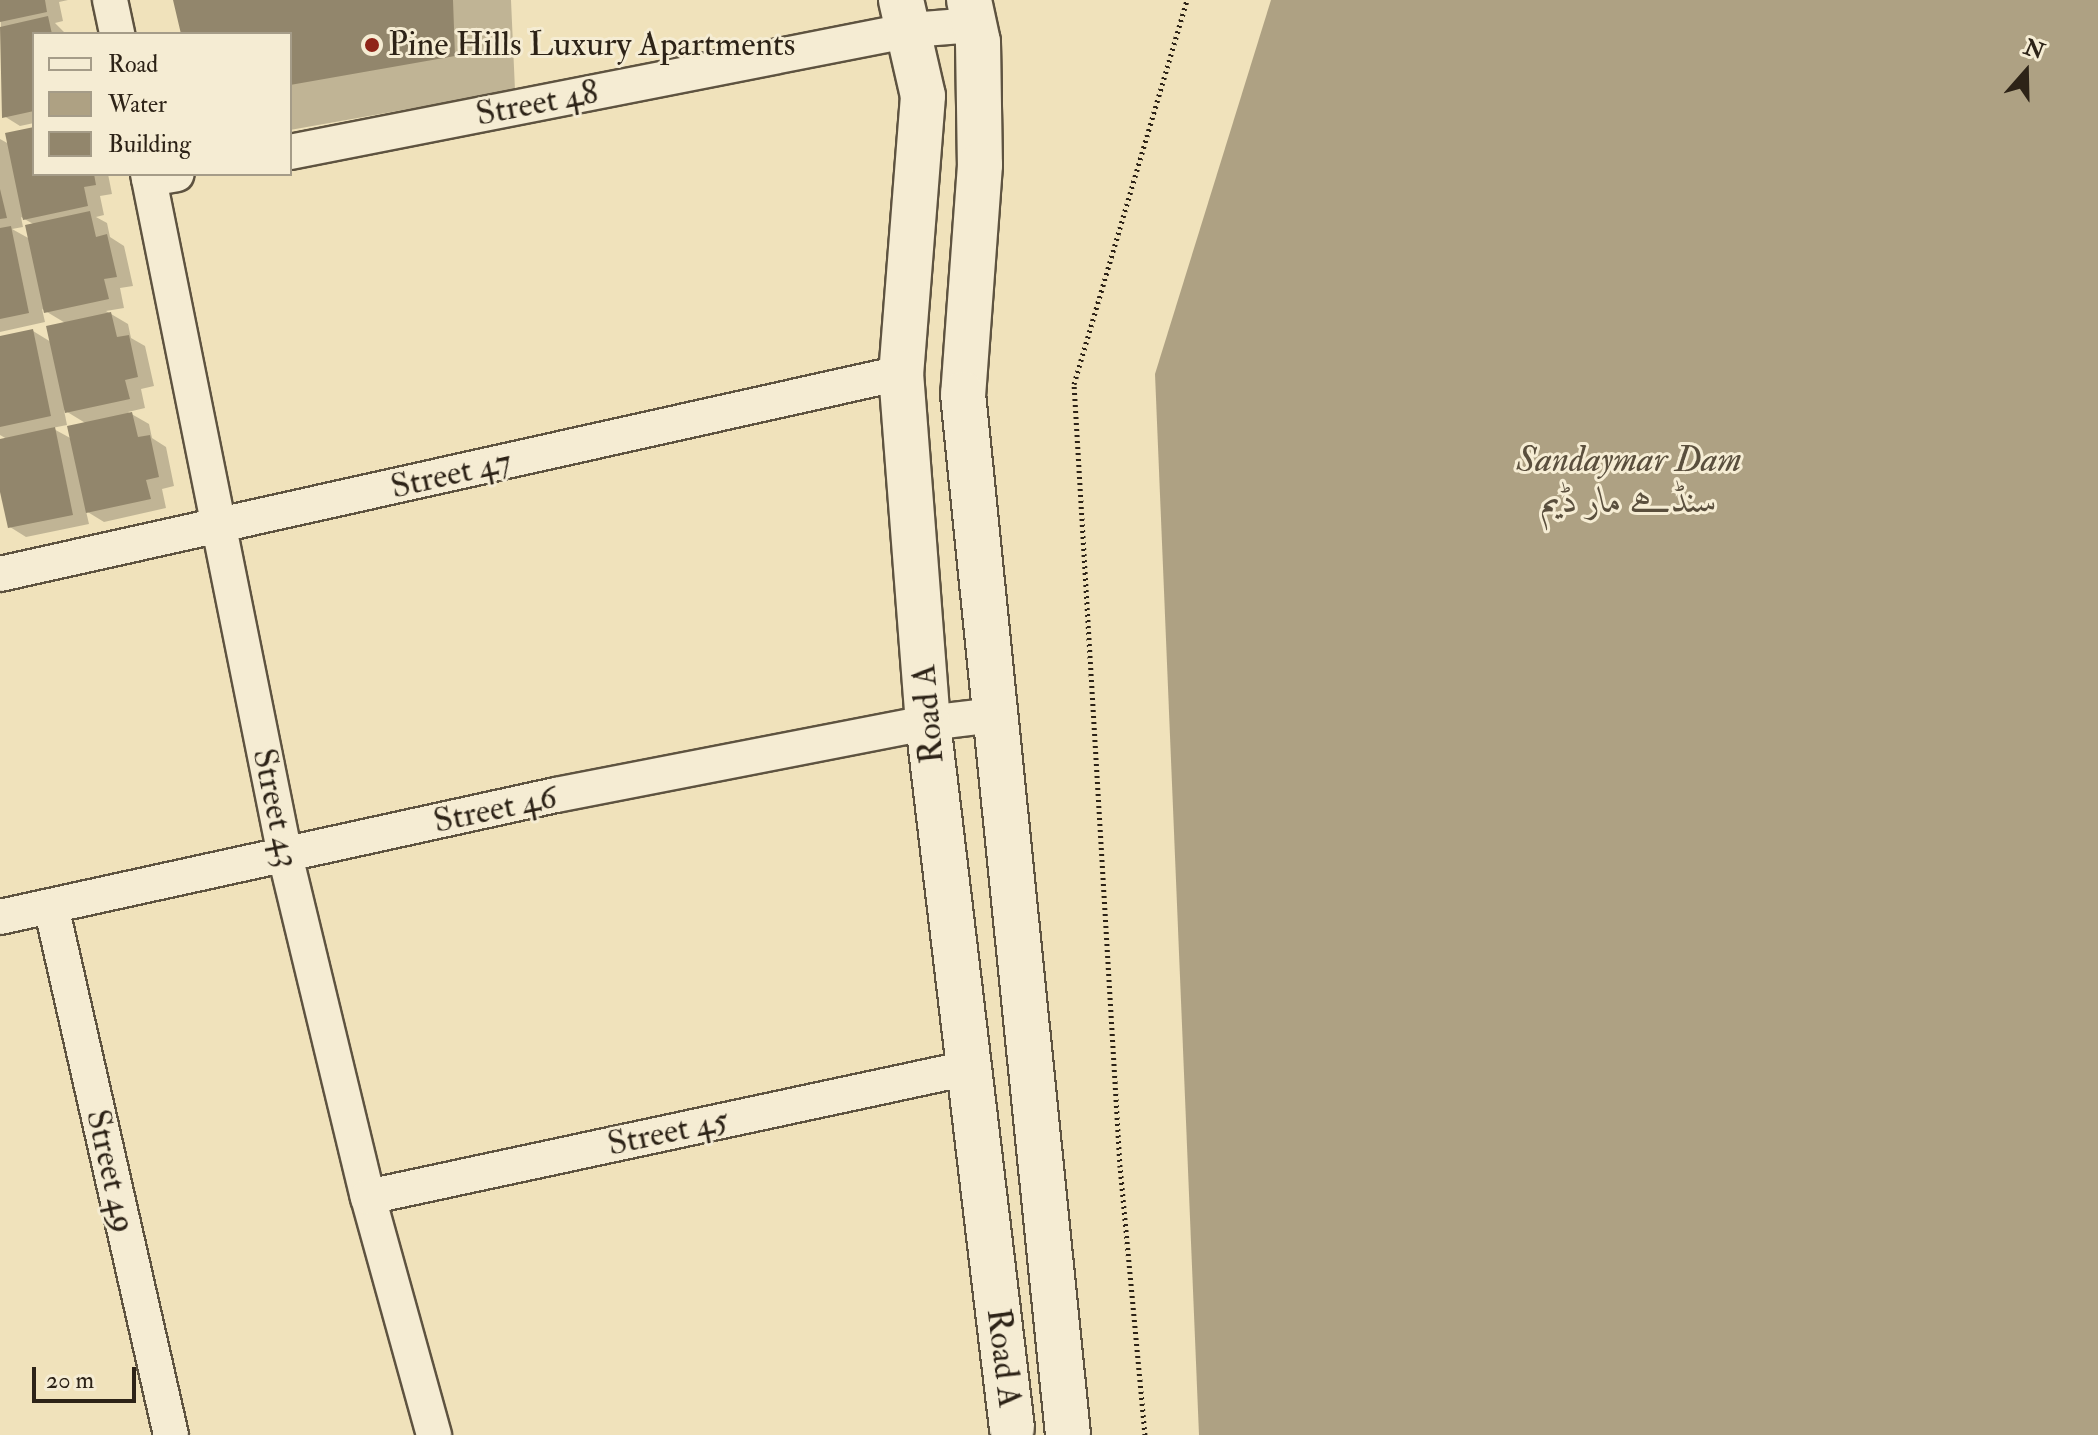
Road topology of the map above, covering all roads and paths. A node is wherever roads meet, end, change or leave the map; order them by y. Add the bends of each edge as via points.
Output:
1 (110, 0) edge
2 (1187, 0) edge
3 (972, 12) edge
4 (906, 15) edge
5 (117, 32) edge
6 (292, 152) edge
7 (158, 176) edge
8 (901, 373) junction
9 (217, 526) junction
10 (0, 574) edge
11 (994, 715) junction
12 (928, 723) junction
13 (285, 855) junction
14 (51, 906) junction
15 (0, 917) edge
16 (968, 1068) junction
17 (368, 1197) junction
18 (1066, 1425) edge
19 (997, 1432) edge
20 (171, 1435) edge
21 (434, 1435) edge
22 (1145, 1435) edge

1 - 5 street
2 - 22 path via 1074,384 1120,1167
3 - 4 street, Street 48
3 - 11 street, Road A via 980,165 963,394
4 - 6 street, Street 48
4 - 8 street, Road A via 923,96
7 - 9 street, Street 43
8 - 9 street, Street 47
8 - 12 street, Road A
9 - 10 street, Street 47
9 - 13 street, Street 43
11 - 12 street, Street 46
11 - 18 street, Road A
12 - 13 street, Street 46
12 - 16 street, Road A
13 - 14 street, Street 46
13 - 17 street, Street 43
14 - 15 street, Street 46
14 - 20 street, Street 49
16 - 17 street, Street 45
16 - 19 street, Road A
17 - 21 street, Street 43
18 - 19 street

